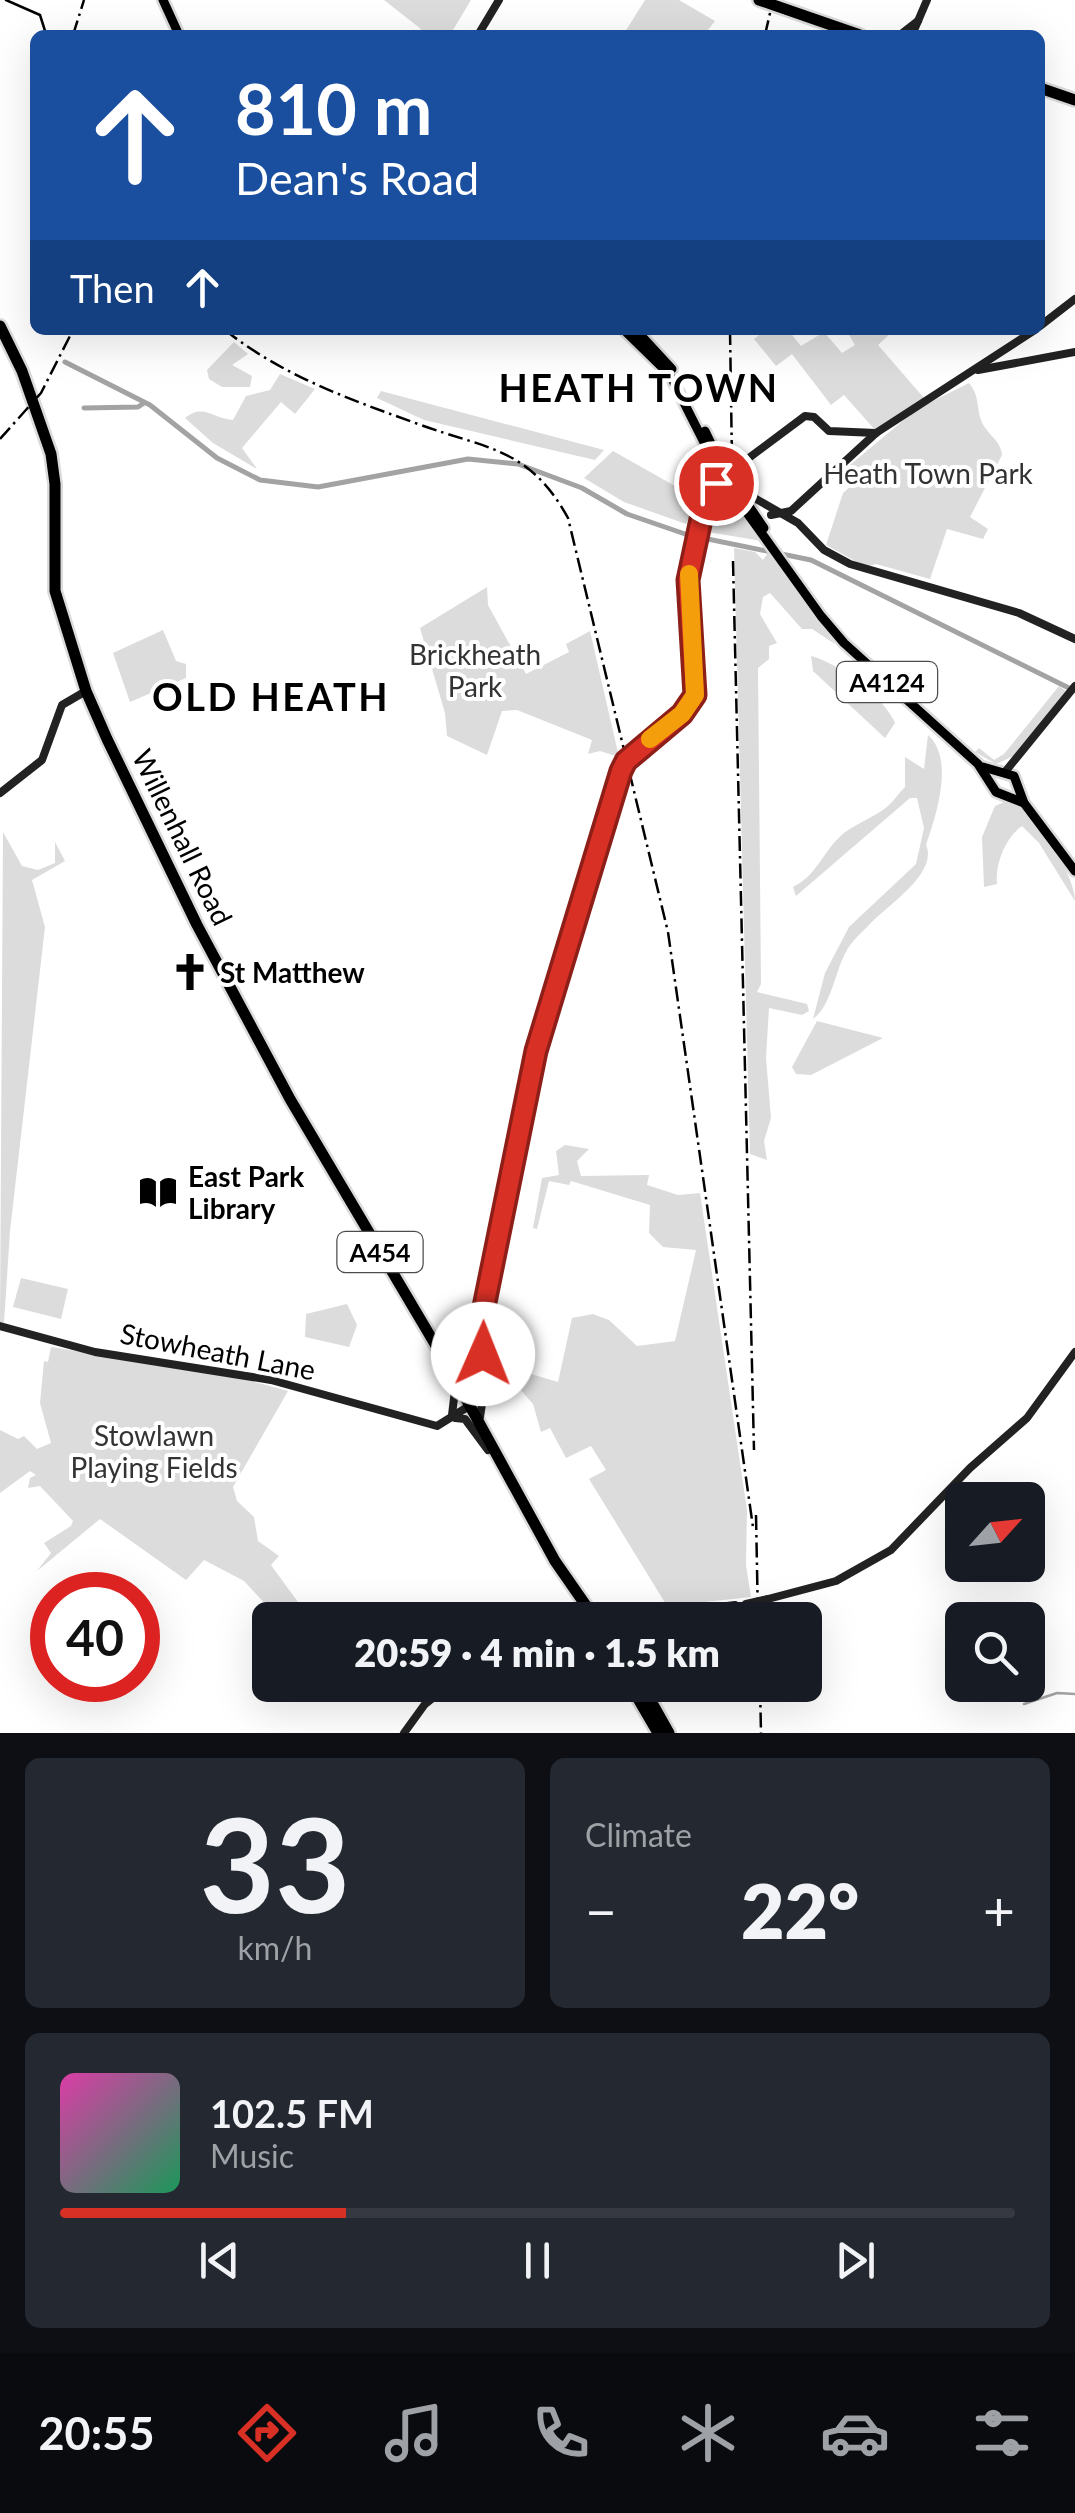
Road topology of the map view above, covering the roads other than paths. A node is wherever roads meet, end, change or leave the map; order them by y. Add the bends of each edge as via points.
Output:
1 (160, 0) edge
2 (499, 0) edge
3 (759, 0) edge
4 (927, 0) edge
5 (918, 20) junction
6 (174, 30) edge
7 (481, 30) edge
8 (846, 30) edge
9 (906, 30) edge
10 (914, 30) edge
11 (1045, 90) edge
12 (1075, 100) edge
13 (1075, 299) edge
14 (1045, 322) edge
15 (0, 326) edge
16 (629, 335) edge
17 (640, 335) edge
18 (1029, 335) edge
19 (1075, 352) edge
20 (991, 366) junction
21 (680, 386) junction
22 (857, 430) junction
23 (876, 433) junction
24 (864, 448) junction
25 (722, 476) junction
26 (707, 497) junction
27 (803, 502) junction
28 (751, 505) junction
29 (776, 515) junction
30 (798, 523) junction
31 (807, 534) junction
32 (1075, 639) edge
33 (1075, 686) edge
34 (86, 691) junction
35 (1020, 760) junction
36 (979, 765) junction
37 (1004, 772) junction
38 (1016, 781) junction
39 (993, 785) junction
40 (0, 793) edge
41 (1008, 796) junction
42 (1024, 803) junction
43 (1056, 843) junction
44 (1075, 856) edge
45 (1075, 869) edge
46 (0, 1326) edge
47 (1075, 1352) edge
48 (458, 1390) junction
49 (483, 1390) junction
50 (468, 1407) junction
51 (453, 1417) junction
52 (481, 1423) junction
53 (488, 1450) junction
54 (572, 1589) junction
55 (574, 1602) edge
56 (582, 1602) edge
57 (588, 1602) edge
58 (755, 1602) edge
59 (428, 1702) edge
60 (640, 1702) edge
61 (652, 1702) edge
62 (404, 1733) edge
63 (658, 1733) edge
64 (669, 1733) edge

1 - 6 main road
2 - 7 street
3 - 8 highway
4 - 5 street
5 - 9 street
5 - 10 street
11 - 12 highway
13 - 14 street
15 - 34 highway, Willenhall Road / A454 via 53,464 55,591
16 - 21 main road, A4124
17 - 21 main road, A4124
18 - 20 street
19 - 20 street
20 - 23 street
21 - 25 main road, A4124
22 - 23 street
22 - 24 street via 864,434
22 - 25 street via 832,432 804,416
23 - 24 street
24 - 27 street
25 - 26 street
25 - 28 main road, A4124
25 - 28 main road, A4124
26 - 28 street via 722,490
26 - 49 street via 688,580 695,695 624,764 587,881 536,1051 496,1240 483,1312
27 - 29 street
27 - 30 street
28 - 29 street
28 - 29 street
28 - 36 main road, A4124 via 844,643
29 - 30 street
29 - 31 street
30 - 31 street
31 - 32 street via 850,564 1019,613
33 - 35 street
34 - 40 street via 62,705 42,760
34 - 48 highway, Willenhall Road / A454 via 237,1001
35 - 37 street
35 - 38 street
36 - 37 main road, A4124
36 - 39 main road, A4124
37 - 38 main road
37 - 39 main road
38 - 41 main road
38 - 42 main road
39 - 41 main road
41 - 42 main road
42 - 43 main road
43 - 44 main road
43 - 45 main road
46 - 51 street, Stowheath Lane via 95,1352 281,1382 428,1423 442,1425
47 - 58 street, bridge via 1027,1418 891,1550 836,1580
48 - 49 street
48 - 50 highway, Willenhall Road / A454
48 - 51 street
49 - 50 street, Stowheath Lane
49 - 52 street
50 - 51 street, Stowheath Lane
50 - 52 highway, Willenhall Road / A454
50 - 53 highway, Willenhall Road / A454
51 - 53 street via 465,1419
52 - 54 highway, Willenhall Road / A454
53 - 55 highway, Willenhall Road / A454
54 - 56 highway, Willenhall Road / A454
54 - 57 highway
59 - 62 street
60 - 63 highway
61 - 64 highway

